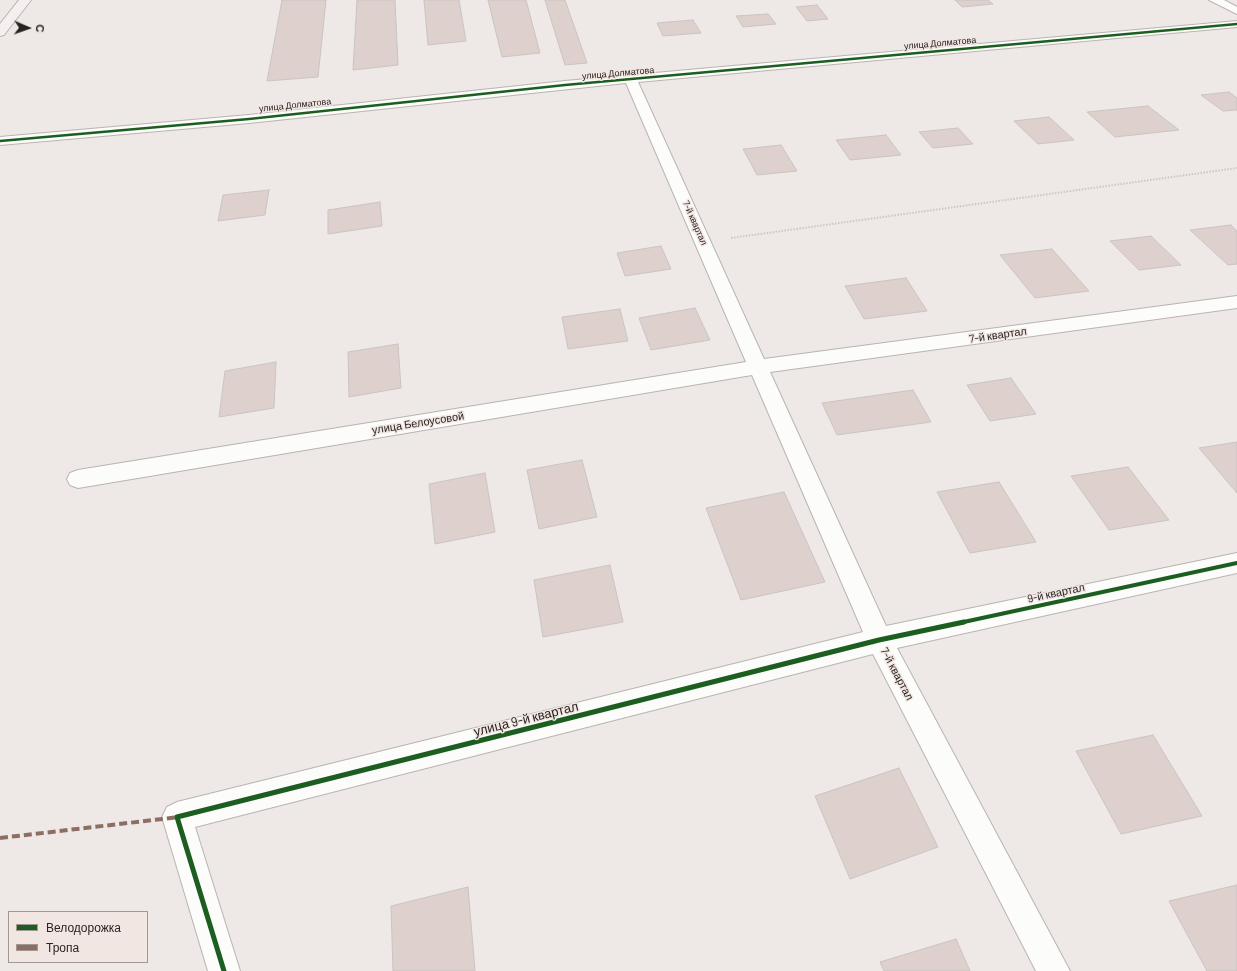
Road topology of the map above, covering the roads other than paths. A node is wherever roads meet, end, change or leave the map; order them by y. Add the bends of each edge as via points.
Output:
1 (25, 0) edge
2 (1215, 0) edge
3 (1237, 11) edge
4 (1237, 24) edge
5 (0, 32) edge
6 (631, 80) junction
7 (0, 141) edge
8 (1237, 302) edge
9 (758, 367) junction
10 (78, 479) dead end
11 (1237, 563) edge
12 (879, 640) junction
13 (224, 971) edge
14 (1054, 971) edge

1 - 5 street
2 - 3 street
4 - 6 street, улица Долматова
6 - 7 street, улица Долматова
6 - 9 street, 7-й квартал
8 - 9 street, 7-й квартал
9 - 10 street, улица Белоусовой
9 - 12 street, 7-й квартал
11 - 12 street, 9-й квартал
12 - 13 street, улица 9-й квартал via 177,817
12 - 14 street, 7-й квартал

